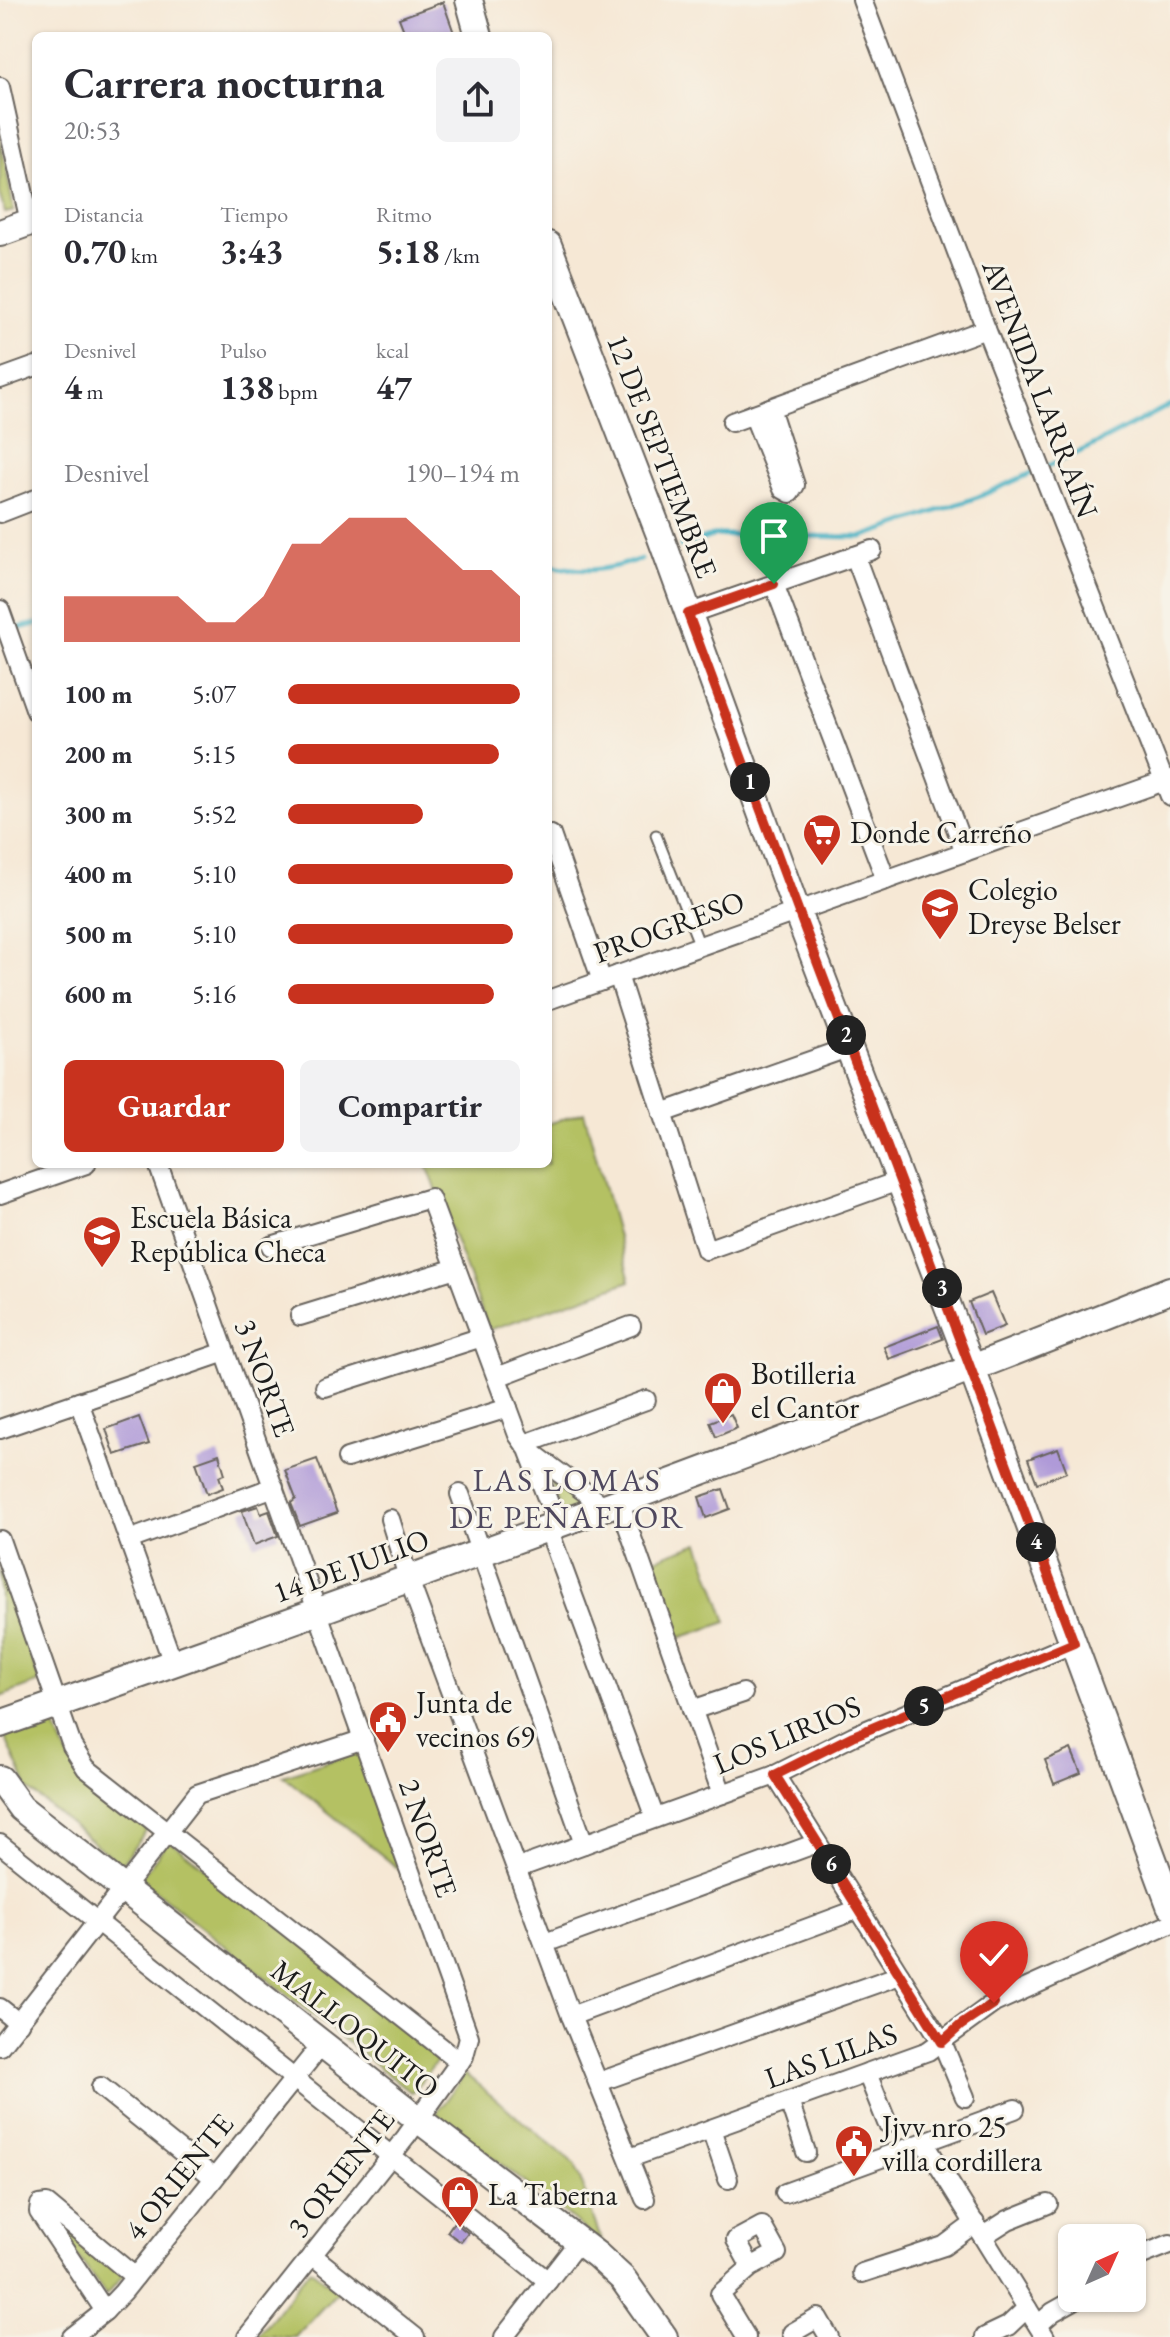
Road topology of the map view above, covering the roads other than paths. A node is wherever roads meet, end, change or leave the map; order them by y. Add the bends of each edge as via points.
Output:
1 (469, 0) edge
2 (862, 0) edge
3 (478, 32) edge
4 (0, 87) edge
5 (32, 217) edge
6 (32, 221) edge
7 (0, 233) edge
8 (554, 284) edge
9 (986, 329) junction
10 (32, 367) edge
11 (0, 379) edge
12 (732, 422) dead end
13 (32, 501) edge
14 (0, 513) edge
15 (774, 584) junction
16 (0, 610) edge
17 (688, 614) junction
18 (32, 700) edge
19 (1168, 786) edge
20 (656, 835) dead end
21 (552, 837) edge
22 (965, 852) junction
23 (886, 880) junction
24 (797, 912) junction
25 (700, 946) junction
26 (610, 978) junction
27 (552, 999) edge
28 (850, 1047) junction
29 (662, 1113) junction
30 (75, 1168) edge
31 (159, 1168) edge
32 (901, 1180) junction
33 (0, 1194) edge
34 (271, 1246) dead end
35 (456, 1268) junction
36 (1170, 1290) edge
37 (300, 1316) dead end
38 (631, 1326) dead end
39 (482, 1337) junction
40 (225, 1352) junction
41 (972, 1369) junction
42 (497, 1377) junction
43 (325, 1387) dead end
44 (646, 1400) dead end
45 (79, 1402) junction
46 (508, 1408) junction
47 (0, 1429) edge
48 (526, 1447) junction
49 (347, 1458) dead end
50 (274, 1487) junction
51 (460, 1494) dead end
52 (612, 1504) junction
53 (390, 1519) dead end
54 (553, 1526) junction
55 (0, 1540) edge
56 (129, 1540) junction
57 (481, 1553) junction
58 (409, 1580) junction
59 (319, 1611) junction
60 (1074, 1643) junction
61 (173, 1663) junction
62 (743, 1693) dead end
63 (58, 1704) junction
64 (692, 1710) junction
65 (0, 1724) edge
66 (364, 1739) junction
67 (775, 1775) junction
68 (0, 1779) edge
69 (722, 1794) junction
70 (655, 1818) junction
71 (168, 1831) junction
72 (817, 1843) junction
73 (0, 1844) edge
74 (584, 1844) junction
75 (518, 1868) junction
76 (124, 1889) junction
77 (1170, 1905) edge
78 (859, 1909) junction
79 (98, 1922) junction
80 (1170, 1924) edge
81 (545, 1943) junction
82 (900, 1975) junction
83 (0, 2008) edge
84 (571, 2016) junction
85 (19, 2023) junction
86 (469, 2037) joint
87 (942, 2042) junction
88 (322, 2044) junction
89 (0, 2046) edge
90 (460, 2062) junction
91 (867, 2073) junction
92 (294, 2078) junction
93 (599, 2082) junction
94 (101, 2087) dead end
95 (965, 2097) dead end
96 (789, 2101) junction
97 (1015, 2109) dead end
98 (418, 2119) junction
99 (887, 2123) dead end
100 (711, 2129) junction
101 (924, 2142) junction
102 (806, 2152) dead end
103 (391, 2156) junction
104 (630, 2158) junction
105 (214, 2178) junction
106 (728, 2179) dead end
107 (785, 2193) dead end
108 (645, 2199) dead end
109 (1048, 2204) dead end
110 (979, 2230) junction
111 (579, 2241) junction
112 (1170, 2244) edge
113 (1146, 2253) edge
114 (312, 2255) junction
115 (751, 2267) dead end
116 (862, 2273) dead end
117 (135, 2277) junction
118 (548, 2281) junction
119 (1027, 2308) junction
120 (1058, 2309) edge
121 (105, 2311) junction
122 (1041, 2331) edge
123 (72, 2337) edge
124 (247, 2337) edge
125 (415, 2337) edge
126 (504, 2337) edge
127 (664, 2337) edge
128 (746, 2337) edge
129 (794, 2337) edge
130 (829, 2337) edge
131 (985, 2337) edge

1 - 3 street
2 - 9 street, AVENIDA LARRAÍN
4 - 5 street
6 - 7 street
8 - 17 street, 12 DE SEPTIEMBRE
9 - 12 street
9 - 19 street, AVENIDA LARRAÍN
10 - 11 street
13 - 14 street
15 - 17 street
15 - 22 street via 864,553
15 - 23 street
16 - 18 street
17 - 24 street, 12 DE SEPTIEMBRE
19 - 22 street, PROGRESO
20 - 25 lane
21 - 26 street
22 - 23 street, PROGRESO
23 - 24 street, PROGRESO
24 - 25 street, PROGRESO
24 - 28 street, 12 DE SEPTIEMBRE
25 - 26 street, PROGRESO
26 - 27 street, PROGRESO
26 - 29 street
28 - 29 street
28 - 32 street, 12 DE SEPTIEMBRE
29 - 32 street via 706,1250
30 - 33 street
31 - 40 street, 3 NORTE
32 - 41 street, 12 DE SEPTIEMBRE
34 - 35 street via 430,1198
35 - 37 street
35 - 39 street
36 - 41 street, 14 DE JULIO
38 - 42 street
39 - 42 street
39 - 43 street
40 - 45 street
40 - 50 street, 3 NORTE
41 - 52 street, 14 DE JULIO
41 - 60 street, 12 DE SEPTIEMBRE
42 - 46 street
44 - 48 street
45 - 47 street
45 - 56 street
46 - 48 street
46 - 49 street
48 - 52 street
48 - 54 street
50 - 56 street
50 - 59 street, 3 NORTE
51 - 57 street
52 - 54 street, 14 DE JULIO
52 - 64 street
53 - 58 street
54 - 57 street, 14 DE JULIO
54 - 70 street
55 - 63 street, MALLOQUITO
56 - 61 street
57 - 58 street, 14 DE JULIO
57 - 74 street
58 - 59 street, 14 DE JULIO
58 - 75 street
59 - 61 street, 14 DE JULIO
59 - 66 street, 2 NORTE
60 - 67 street, LOS LIRIOS via 853,1736
60 - 77 street, 12 DE SEPTIEMBRE
61 - 63 street, 14 DE JULIO
62 - 64 street
63 - 65 street, 14 DE JULIO
63 - 71 street, MALLOQUITO via 80,1761
64 - 69 street
66 - 71 street via 197,1794
66 - 86 street, 2 NORTE
67 - 69 street, LOS LIRIOS
67 - 72 street
68 - 76 street, MALLOQUITO via 21,1808
69 - 70 street, LOS LIRIOS
70 - 74 street, LOS LIRIOS
71 - 76 street
71 - 90 street, MALLOQUITO
72 - 78 street
72 - 81 street
73 - 79 street
74 - 75 street, LOS LIRIOS
75 - 81 street
76 - 79 street
76 - 88 street, MALLOQUITO
78 - 82 street
78 - 84 street
79 - 85 street
79 - 92 street
80 - 87 street, LAS LILAS via 994,2003
81 - 84 street
82 - 87 street
82 - 93 street
83 - 85 street
84 - 93 street
85 - 89 street
86 - 90 street, 3 ORIENTE
87 - 91 street, LAS LILAS
87 - 95 street
88 - 92 street, 4 ORIENTE
88 - 98 street, MALLOQUITO
90 - 98 street, 3 ORIENTE
91 - 96 street, LAS LILAS
91 - 99 street
92 - 103 street
92 - 105 street, 4 ORIENTE
93 - 104 street
94 - 105 street
96 - 100 street, LAS LILAS
96 - 102 street
97 - 101 street
98 - 103 street, 3 ORIENTE
98 - 111 street, MALLOQUITO
100 - 104 street, LAS LILAS
100 - 106 street
101 - 107 street
101 - 110 street
103 - 114 street, 3 ORIENTE
103 - 118 street
104 - 108 street
105 - 117 street, 4 ORIENTE
109 - 110 street
110 - 116 street
110 - 119 street
111 - 118 street
111 - 127 street, MALLOQUITO via 623,2279
112 - 113 street
114 - 124 street, 3 ORIENTE
114 - 125 street
115 - 128 street via 720,2294
117 - 121 street, 4 ORIENTE
117 - 121 street via 47,2204 40,2205 39,2212
118 - 126 street
119 - 122 street
119 - 131 street via 1008,2326
120 - 122 street
121 - 123 street, 4 ORIENTE
129 - 130 street via 792,2333 818,2318

